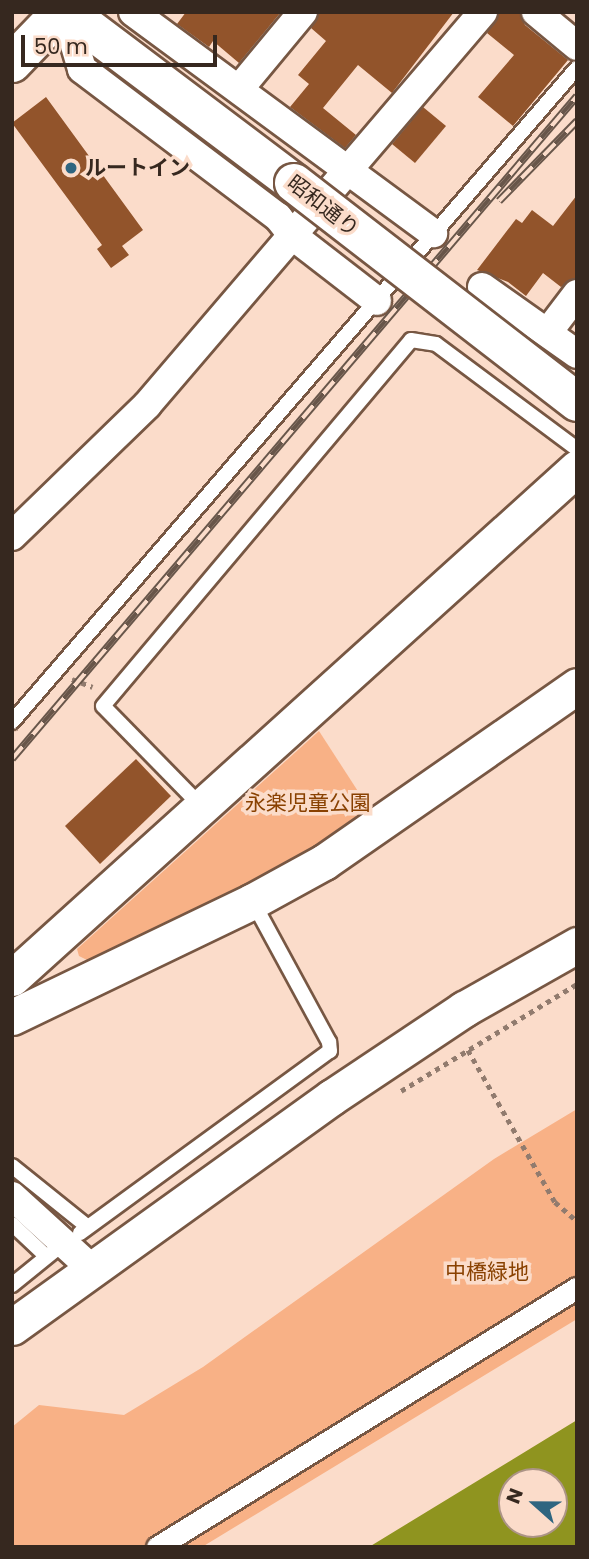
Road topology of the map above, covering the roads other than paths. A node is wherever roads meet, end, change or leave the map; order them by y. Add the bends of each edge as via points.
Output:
1 (64, 12) edge
2 (133, 12) edge
3 (303, 12) edge
4 (483, 12) edge
5 (536, 12) edge
6 (577, 46) edge
7 (12, 63) edge
8 (577, 68) edge
9 (239, 89) junction
10 (347, 173) junction
11 (433, 233) junction
12 (292, 236) junction
13 (482, 287) dead end
14 (577, 294) edge
15 (377, 301) junction
16 (548, 332) junction
17 (577, 354) edge
18 (577, 402) edge
19 (577, 449) edge
20 (577, 468) edge
21 (12, 536) edge
22 (577, 686) edge
23 (12, 722) edge
24 (203, 807) junction
25 (253, 901) junction
26 (577, 945) edge
27 (42, 951) junction
28 (12, 978) edge
29 (70, 988) junction
30 (12, 1017) edge
31 (12, 1166) edge
32 (12, 1196) edge
33 (12, 1224) edge
34 (93, 1270) junction
35 (12, 1285) edge
36 (577, 1288) edge
37 (12, 1327) edge
38 (157, 1547) edge

1 - 7 main road
1 - 12 street via 82,69 278,217
1 - 18 main road, 昭和通り, bridge
2 - 9 street
3 - 9 street
4 - 10 street
5 - 6 street
8 - 11 lane
9 - 10 street
10 - 11 street
10 - 12 street
11 - 15 lane
12 - 15 street
12 - 21 street via 147,405
13 - 16 street
14 - 16 street
15 - 23 lane
16 - 17 street
19 - 24 lane via 436,344 411,340 107,698 104,711
20 - 24 street
22 - 25 street via 324,862
24 - 27 street
25 - 29 street
25 - 31 lane via 330,1051 84,1230
26 - 34 street via 464,1009 332,1097
27 - 28 street
27 - 29 street via 57,978
29 - 30 street
32 - 34 street
33 - 35 lane via 50,1254
34 - 37 street
36 - 38 street

